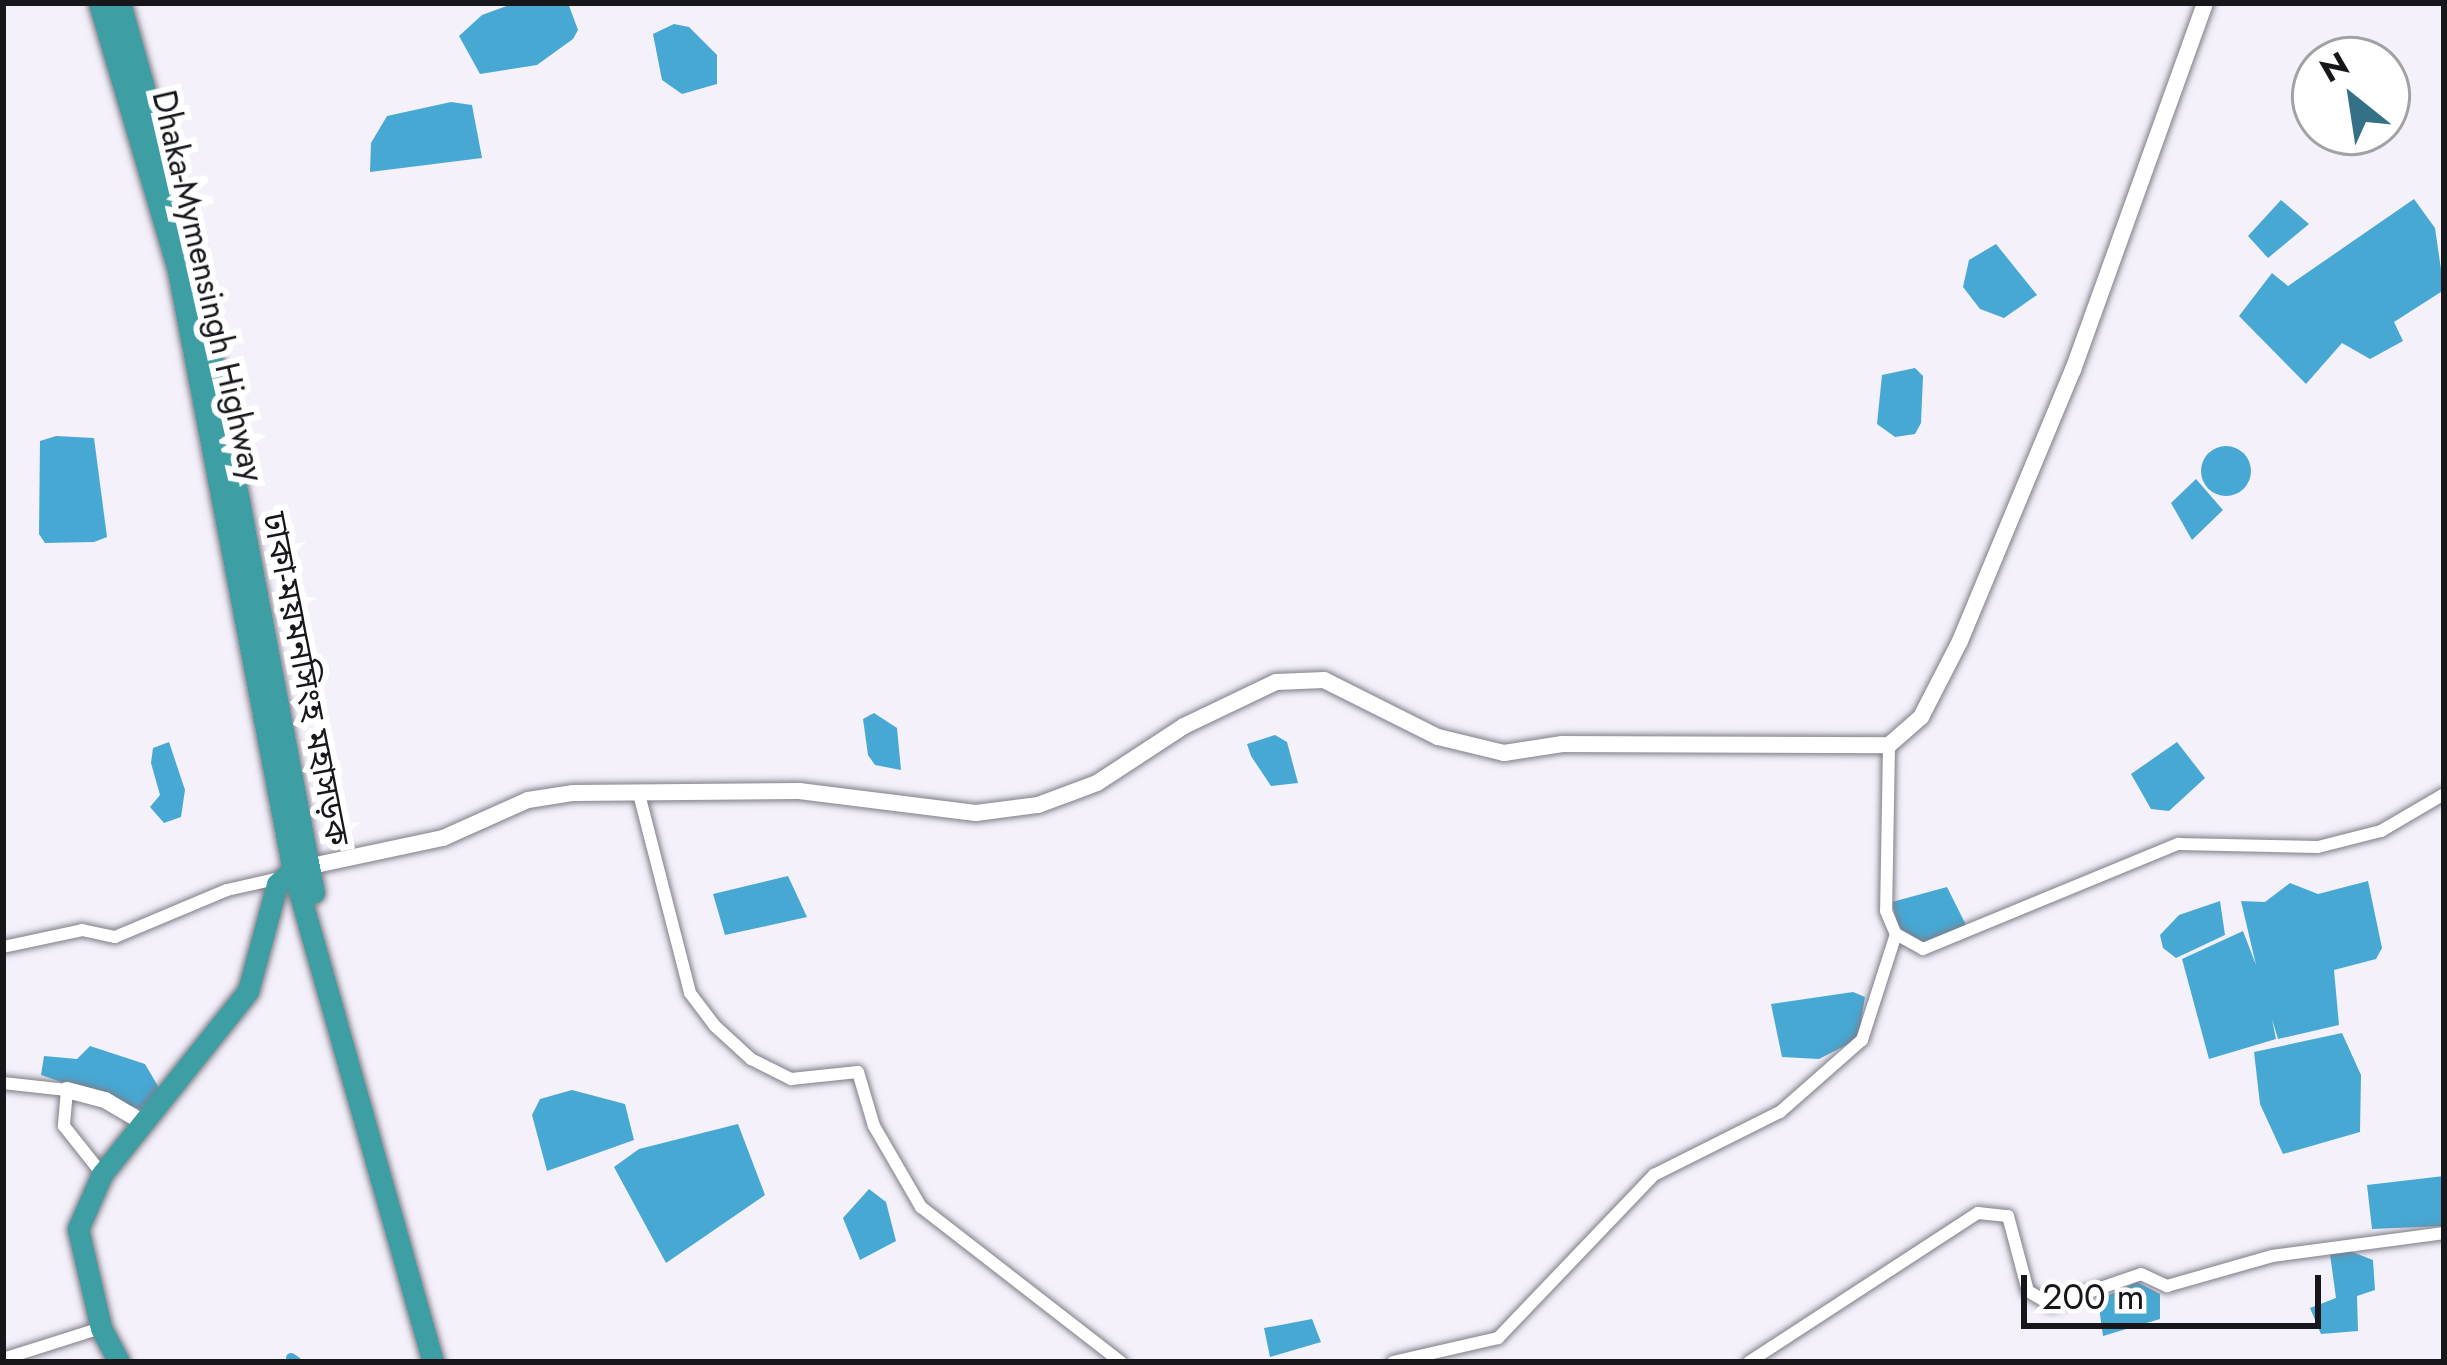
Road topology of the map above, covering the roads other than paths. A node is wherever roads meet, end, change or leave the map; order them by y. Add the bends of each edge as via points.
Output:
1 (99, 3) edge
2 (120, 3) edge
3 (2205, 3) edge
4 (1889, 745) junction
5 (640, 794) junction
6 (2444, 794) edge
7 (294, 871) junction
8 (1896, 934) junction
9 (3, 947) edge
10 (3, 1083) edge
11 (67, 1090) junction
12 (144, 1123) junction
13 (102, 1174) junction
14 (2444, 1233) edge
15 (101, 1328) junction
16 (3, 1359) edge
17 (119, 1362) edge
18 (433, 1362) edge
19 (448, 1362) edge
20 (1121, 1362) edge
21 (1394, 1362) edge
22 (1748, 1362) edge

1 - 7 highway, Dhaka-Mymensingh Highway via 178,271
2 - 7 highway, ঢাকা-ময়মনসিংহ মহাসড়ক via 194,266
3 - 4 street via 2073,370 1960,640 1922,717
4 - 5 street via 1562,744 1504,752 1438,736 1324,680 1276,682 1184,727 1097,783 1038,805 976,813 799,791
4 - 8 street via 1894,775 1882,885
5 - 7 street via 528,800 443,838
5 - 20 street via 690,993 715,1026 751,1059 790,1079 858,1072 874,1126 921,1208
6 - 8 street via 2381,832 2318,847 2179,844 1936,949
7 - 9 street via 115,937 82,930
7 - 12 highway via 248,991
7 - 18 highway, ঢাকা-ময়মনসিংহ মহাসড়ক
7 - 19 highway, ঢাকা-ময়মনসিংহ মহাসড়ক
8 - 21 street via 1862,1040 1780,1112 1654,1175 1498,1338
10 - 11 street
11 - 12 street
11 - 13 street via 64,1126
12 - 13 highway
13 - 15 highway via 78,1229
14 - 22 street via 2272,1256 2167,1286 2141,1274 2051,1305 2028,1291 2008,1216 1978,1213
15 - 16 street
15 - 17 highway

